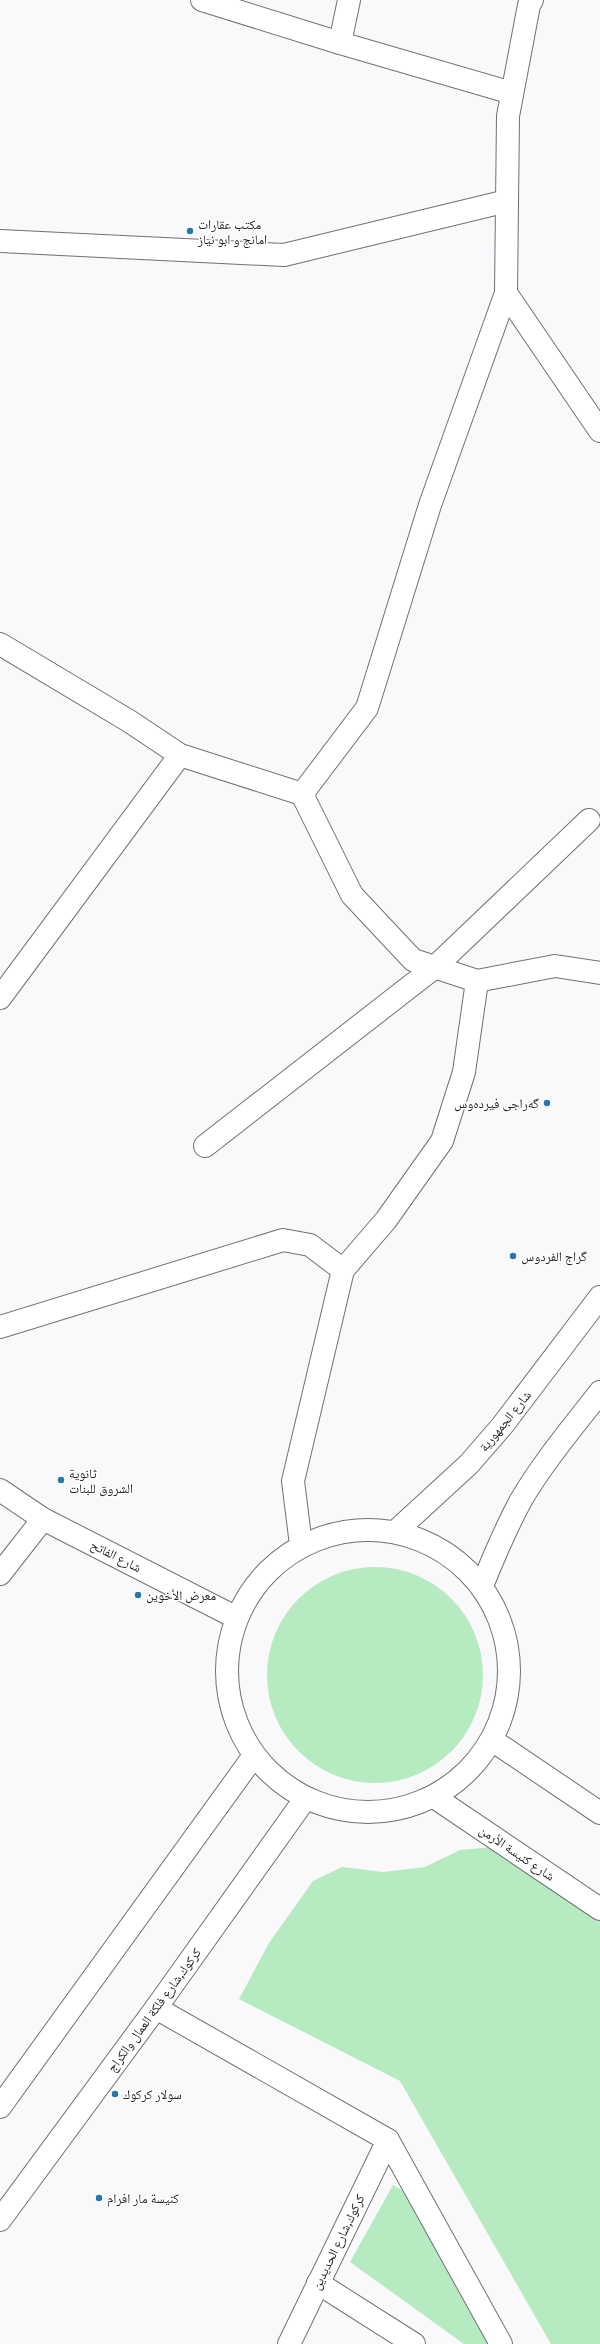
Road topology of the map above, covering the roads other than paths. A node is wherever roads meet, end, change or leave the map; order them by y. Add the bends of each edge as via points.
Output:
1 (202, 0) edge
2 (349, 0) edge
3 (532, 0) edge
4 (340, 43) junction
5 (512, 93) junction
6 (507, 202) junction
7 (0, 241) edge
8 (506, 292) junction
9 (600, 431) edge
10 (0, 644) edge
11 (180, 755) junction
12 (302, 794) junction
13 (589, 820) dead end
14 (435, 967) junction
15 (600, 973) edge
16 (477, 981) junction
17 (3, 984) edge
18 (205, 1146) dead end
19 (343, 1270) junction
20 (600, 1297) edge
21 (0, 1327) edge
22 (600, 1392) edge
23 (0, 1490) edge
24 (43, 1519) junction
25 (395, 1532) junction
26 (301, 1545) junction
27 (0, 1574) edge
28 (482, 1586) junction
29 (236, 1617) junction
30 (492, 1740) junction
31 (253, 1757) junction
32 (434, 1797) junction
33 (306, 1799) junction
34 (600, 1813) edge
35 (600, 1909) edge
36 (156, 2008) junction
37 (0, 2106) edge
38 (388, 2140) junction
39 (0, 2220) edge
40 (318, 2283) junction
41 (289, 2344) edge
42 (414, 2344) edge
43 (501, 2344) edge

1 - 4 street
2 - 4 street
3 - 5 street
4 - 5 street
5 - 6 street via 508,116
6 - 7 street via 284,255
6 - 8 street
8 - 9 street
8 - 12 street via 430,505 367,708
10 - 11 street via 129,721
11 - 12 street
11 - 17 street
12 - 14 street via 352,895 413,960
13 - 14 street
14 - 16 street
14 - 18 street
15 - 16 street via 555,966
16 - 19 street via 464,1072 442,1141 386,1220
19 - 21 street via 310,1245 283,1240
19 - 26 street via 293,1481
20 - 25 street, شارع الجمهورية via 498,1432 469,1464
22 - 28 street via 548,1460 522,1500 500,1542
23 - 24 street, شارع الفاتح
24 - 27 street
24 - 29 street, شارع الفاتح
25 - 26 street via 347,1531
25 - 28 street via 428,1542 458,1561
26 - 29 street via 274,1564 256,1583
28 - 30 street via 502,1622 510,1662 507,1702
29 - 31 street via 225,1665 231,1713
30 - 32 street via 467,1773
30 - 34 street
31 - 33 street via 277,1781
31 - 37 street
32 - 33 street via 403,1809 370,1813 338,1810
32 - 35 street, شارع كنيسة الأرمن
33 - 36 street, كركوك,شارع فلكة العمال والكراج
36 - 38 street
36 - 39 street, كركوك,شارع فلكة العمال والكراج
38 - 40 street, كركوك,شارع الحديدين
38 - 43 street
40 - 41 street, كركوك,شارع الحديدين
40 - 42 street

